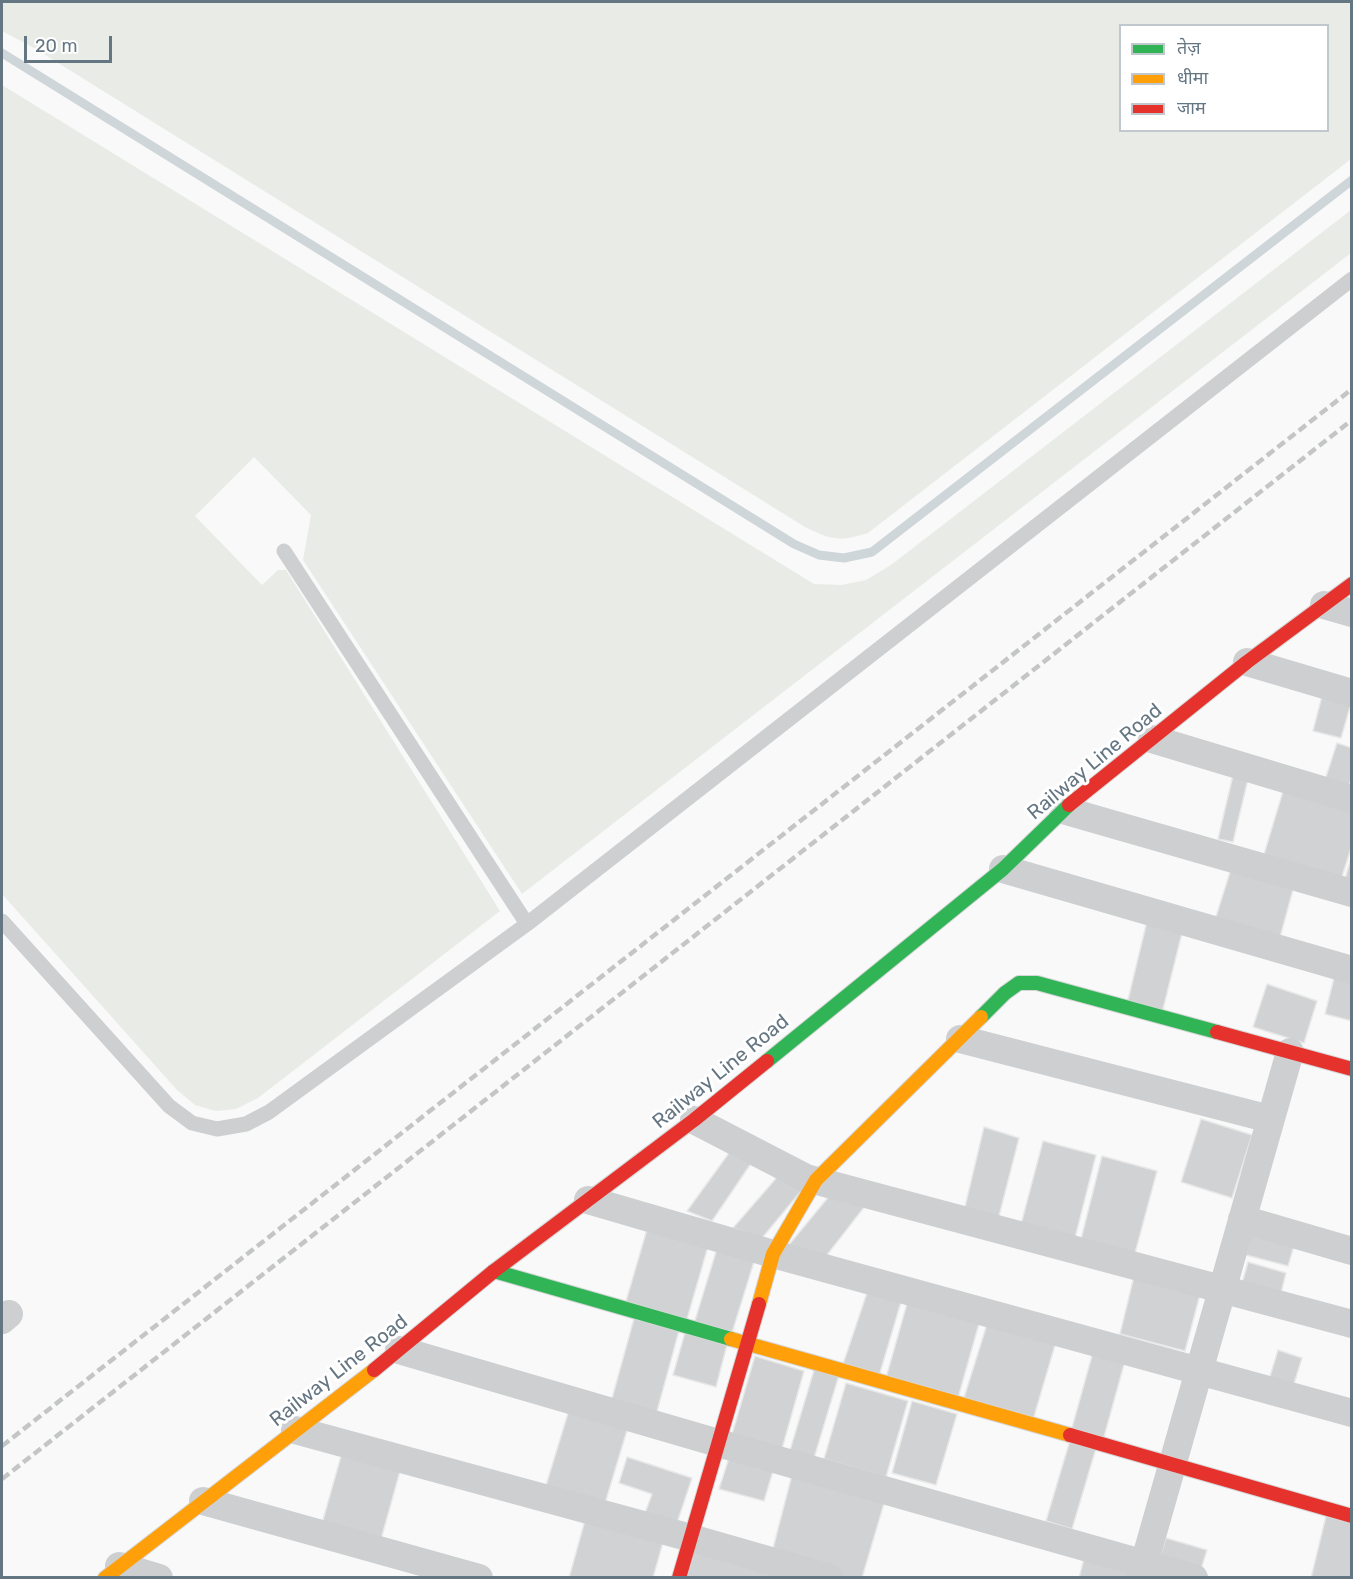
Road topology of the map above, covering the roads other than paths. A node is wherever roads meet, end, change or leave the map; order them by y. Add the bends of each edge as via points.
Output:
1 (1352, 279) edge
2 (284, 551) dead end
3 (1352, 584) edge
4 (1324, 605) junction
5 (1352, 613) edge
6 (1247, 662) junction
7 (1352, 693) edge
8 (1152, 739) junction
9 (1352, 799) edge
10 (1063, 810) junction
11 (1003, 868) junction
12 (1352, 893) edge
13 (2, 921) edge
14 (527, 924) junction
15 (1352, 970) edge
16 (960, 1039) junction
17 (1290, 1052) junction
18 (1352, 1069) edge
19 (1270, 1119) junction
20 (694, 1120) junction
21 (816, 1180) junction
22 (588, 1200) junction
23 (1242, 1219) junction
24 (1352, 1251) edge
25 (773, 1254) junction
26 (494, 1271) junction
27 (1222, 1289) junction
28 (1352, 1324) edge
29 (747, 1344) junction
30 (399, 1350) junction
31 (1199, 1370) junction
32 (1352, 1413) edge
33 (295, 1430) junction
34 (718, 1443) junction
35 (1172, 1465) junction
36 (203, 1501) junction
37 (1352, 1516) edge
38 (691, 1538) junction
39 (1142, 1570) edge
40 (112, 1572) edge
41 (159, 1578) edge
42 (478, 1578) edge
43 (679, 1578) edge
44 (830, 1578) edge
45 (1194, 1578) edge

1 - 14 lane
2 - 14 lane
3 - 4 street, Railway Line Road
4 - 5 street
4 - 6 street, Railway Line Road
6 - 7 street
6 - 8 street, Railway Line Road
8 - 9 street
8 - 10 street, Railway Line Road
10 - 11 street, Railway Line Road
10 - 12 street
11 - 15 street
11 - 20 street, Railway Line Road
13 - 14 lane via 169,1106 192,1123 217,1129 246,1124 269,1112
16 - 17 street via 1005,993 1019,983 1037,983
16 - 19 street
16 - 21 street
17 - 18 street
17 - 19 street
19 - 23 street
20 - 21 street
20 - 22 street, Railway Line Road
21 - 25 street
21 - 27 street
22 - 25 street
22 - 26 street, Railway Line Road
23 - 24 street
23 - 27 street
25 - 29 street
25 - 31 street
26 - 29 street
26 - 30 street, Railway Line Road
27 - 28 street
27 - 31 street
29 - 34 street
29 - 35 street
30 - 33 street, Railway Line Road
30 - 34 street
31 - 32 street
31 - 35 street
33 - 36 street, Railway Line Road
33 - 38 street
34 - 38 street
34 - 39 street
35 - 37 street
35 - 39 street
36 - 40 street, Railway Line Road
36 - 42 street
38 - 43 street
38 - 44 street
39 - 45 street
40 - 41 street

